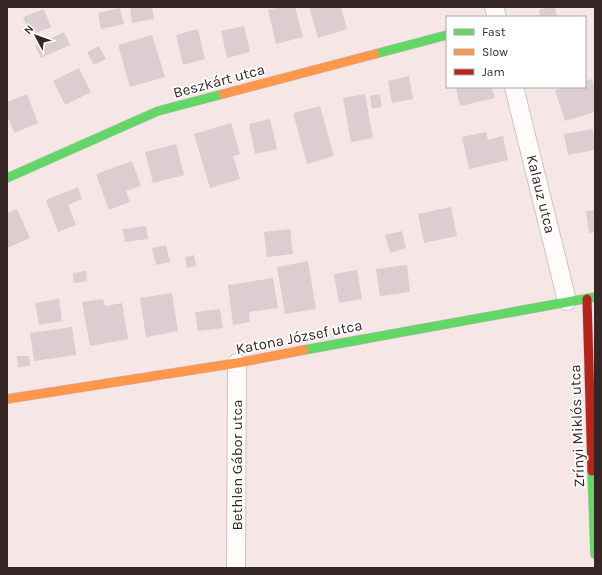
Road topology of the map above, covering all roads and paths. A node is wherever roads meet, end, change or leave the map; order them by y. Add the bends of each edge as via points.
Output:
1 (446, 35) edge
2 (514, 88) edge
3 (7, 178) edge
4 (591, 298) edge
5 (567, 301) junction
6 (237, 363) junction
7 (7, 399) edge
8 (595, 554) edge
9 (236, 568) edge

1 - 3 street, Beszkárt utca via 158,111
2 - 5 street, Kalauz utca
4 - 5 street, Katona József utca
4 - 8 street, Zrínyi Miklós utca
5 - 6 street, Katona József utca
6 - 7 street, Katona József utca
6 - 9 street, Bethlen Gábor utca

